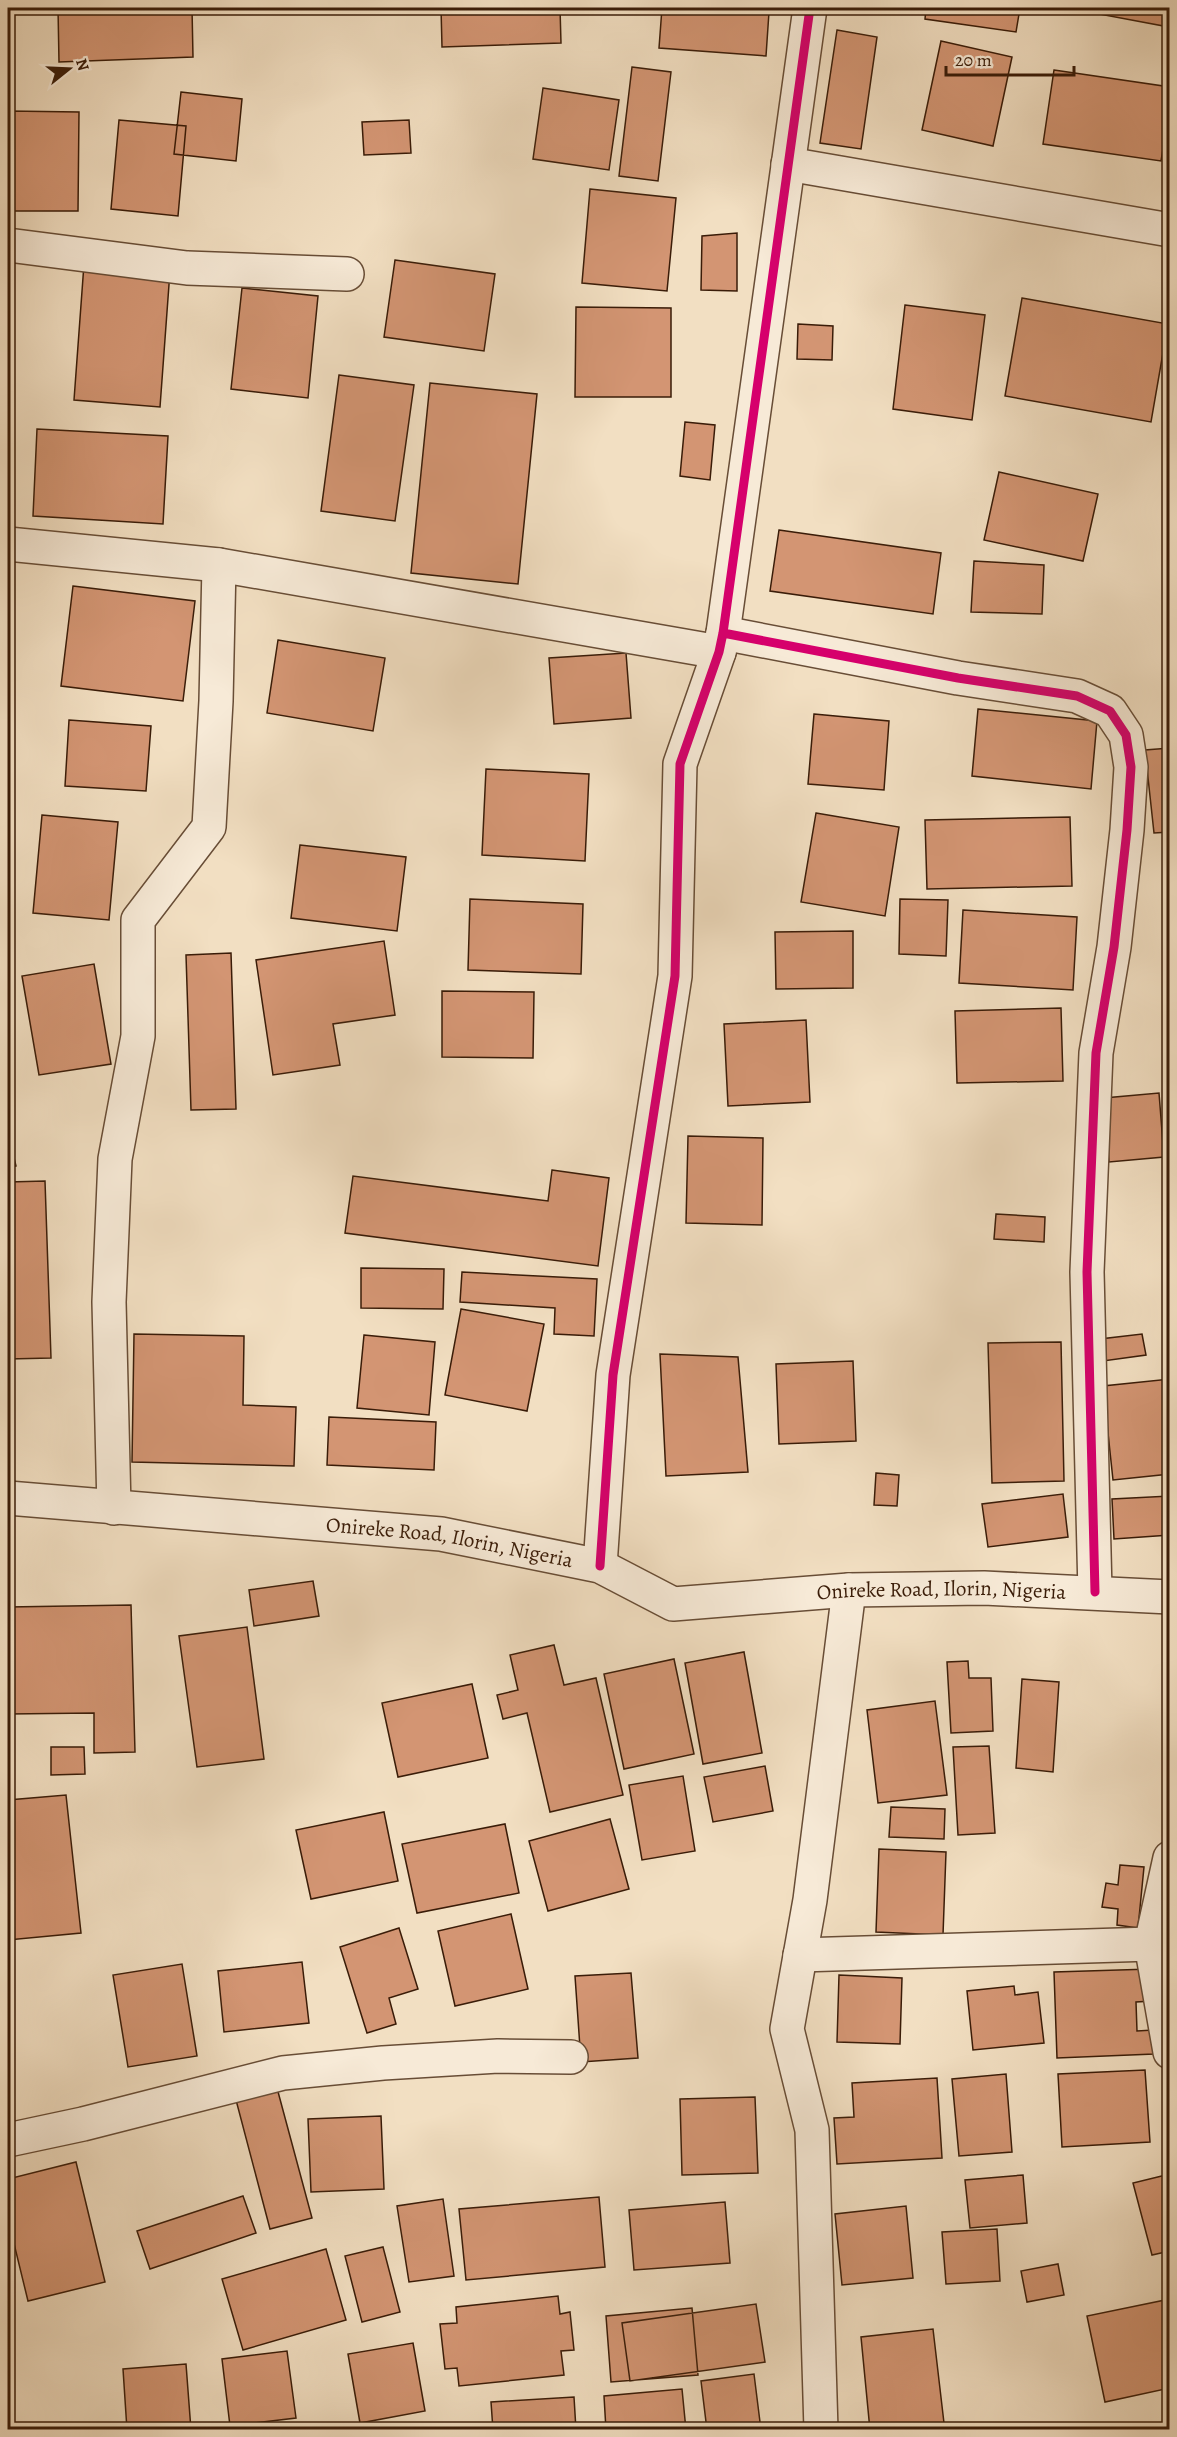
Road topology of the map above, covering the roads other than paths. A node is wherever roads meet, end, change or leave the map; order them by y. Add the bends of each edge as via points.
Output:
1 (810, 8) edge
2 (788, 164) junction
3 (1170, 230) edge
4 (8, 245) edge
5 (346, 274) dead end
6 (8, 544) edge
7 (219, 565) junction
8 (721, 642) junction
9 (8, 1498) edge
10 (114, 1508) junction
11 (600, 1566) junction
12 (849, 1590) junction
13 (1095, 1592) junction
14 (1170, 1596) edge
15 (1170, 1858) edge
16 (1151, 1944) junction
17 (800, 1955) junction
18 (1170, 2052) edge
19 (572, 2057) dead end
20 (8, 2140) edge
21 (821, 2430) edge

1 - 2 street
2 - 3 street
2 - 8 street
4 - 5 street via 187,268
6 - 7 street
7 - 8 street
7 - 10 street via 209,827 138,920 138,1036 115,1159 109,1302
8 - 11 street via 680,765 675,976 613,1375
8 - 13 street via 1077,696 1110,711 1126,735 1131,767 1127,830 1114,947 1096,1053 1087,1272
9 - 10 street, Onireke Road, Ilorin, Nigeria
10 - 11 street, Onireke Road, Ilorin, Nigeria via 441,1534
11 - 12 street, Onireke Road, Ilorin, Nigeria via 673,1604
12 - 13 street, Onireke Road, Ilorin, Nigeria via 984,1588
12 - 17 street
13 - 14 street, Onireke Road, Ilorin, Nigeria
15 - 16 street
16 - 17 street
16 - 18 street
17 - 21 street via 787,2029 812,2130
19 - 20 street via 498,2056 283,2073

